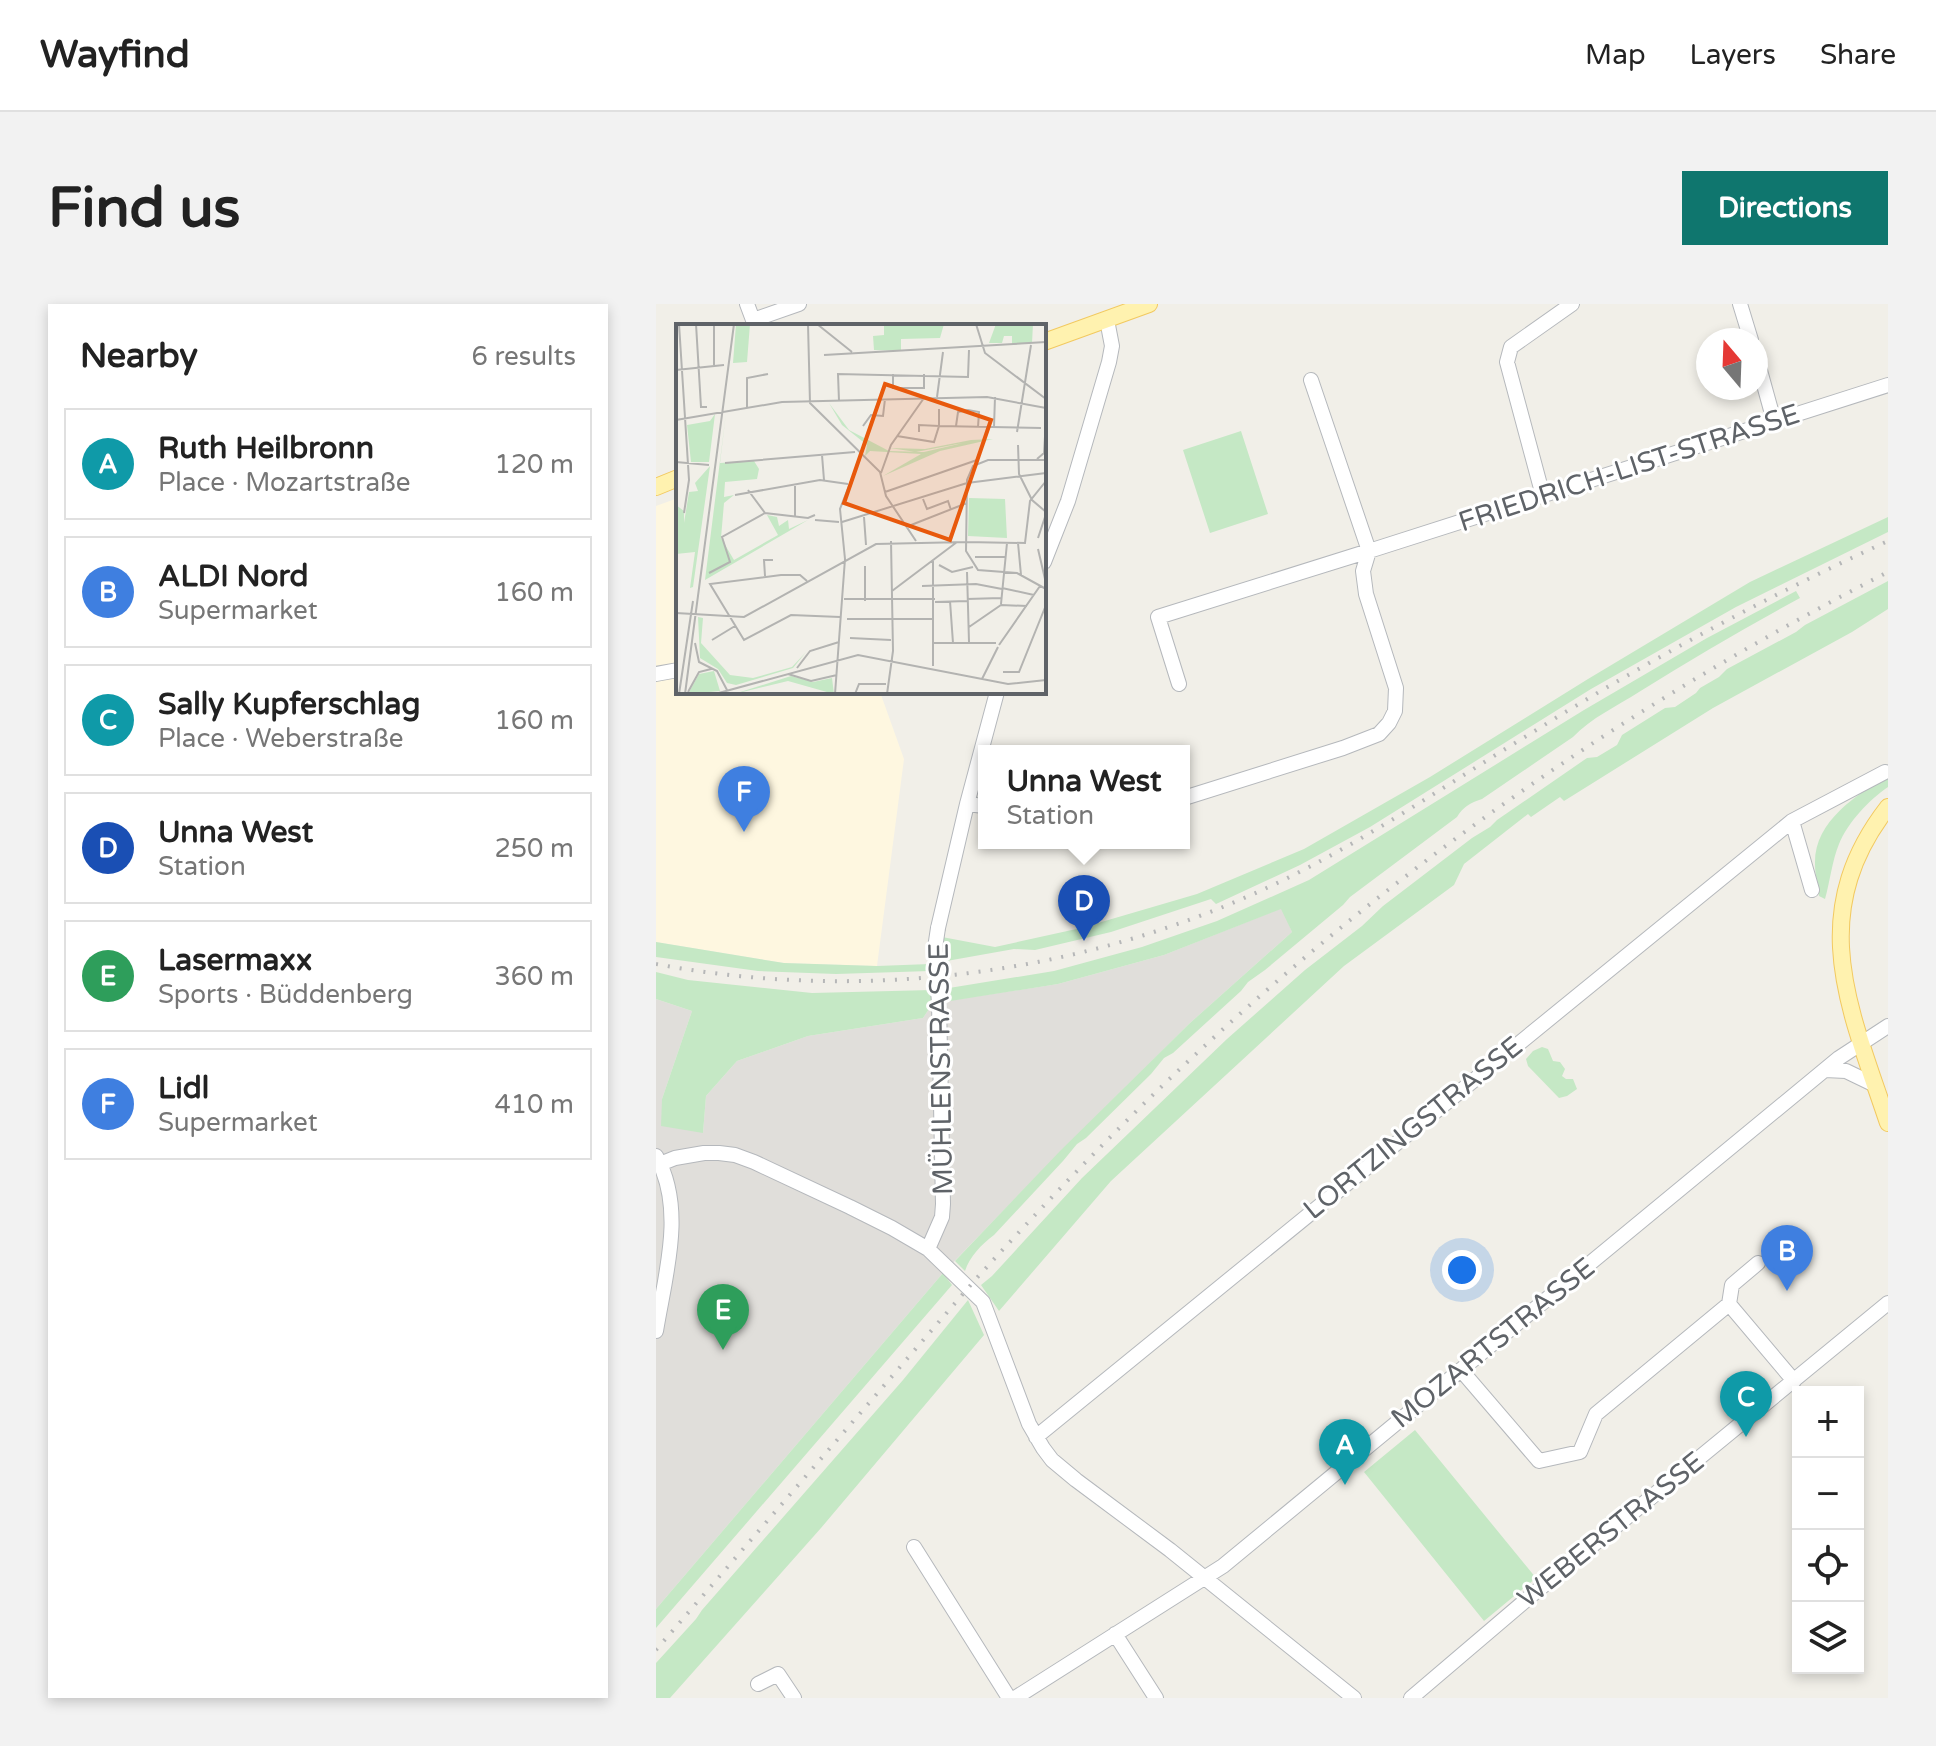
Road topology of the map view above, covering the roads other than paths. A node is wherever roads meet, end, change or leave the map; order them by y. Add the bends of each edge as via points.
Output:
1 (747, 304) edge
2 (799, 304) edge
3 (1149, 304) edge
4 (1572, 304) edge
5 (1740, 304) edge
6 (1107, 320) junction
7 (1747, 328) edge
8 (1046, 341) edge
9 (1311, 380) dead end
10 (1888, 385) edge
11 (1768, 399) edge
12 (1774, 421) junction
13 (676, 479) edge
14 (656, 487) edge
15 (1543, 496) junction
16 (1369, 551) junction
17 (1046, 557) edge
18 (676, 670) edge
19 (656, 674) edge
20 (1179, 684) dead end
21 (996, 694) edge
22 (983, 745) edge
23 (978, 763) edge
24 (1885, 772) dead end
25 (1190, 796) edge
26 (967, 804) junction
27 (978, 805) edge
28 (1888, 807) edge
29 (1792, 821) junction
30 (1812, 890) dead end
31 (1888, 1026) edge
32 (1861, 1043) junction
33 (1825, 1070) junction
34 (1875, 1085) junction
35 (1888, 1123) edge
36 (658, 1160) edge
37 (928, 1249) junction
38 (1758, 1263) dead end
39 (1888, 1303) edge
40 (1729, 1304) junction
41 (656, 1331) edge
42 (1461, 1370) junction
43 (1794, 1381) junction
44 (1036, 1437) junction
45 (914, 1547) dead end
46 (1205, 1577) junction
47 (1115, 1634) junction
48 (758, 1684) dead end
49 (794, 1698) edge
50 (1012, 1698) edge
51 (1156, 1698) edge
52 (1354, 1698) edge
53 (1411, 1698) edge

1 - 2 street via 753,320
3 - 6 main road
4 - 15 street via 1511,347 1507,362
5 - 7 street
6 - 8 main road
6 - 17 street via 1109,362
9 - 16 street
10 - 12 street, FRIEDRICH-LIST-STRASSE
11 - 12 street
12 - 15 street, FRIEDRICH-LIST-STRASSE
13 - 14 main road
15 - 16 street, FRIEDRICH-LIST-STRASSE
16 - 20 street, FRIEDRICH-LIST-STRASSE via 1158,617
16 - 25 street via 1363,571 1366,594 1396,688 1389,723 1379,734 1343,748
18 - 19 street
21 - 22 street, MÜHLENSTRASSE
23 - 26 street, MÜHLENSTRASSE
24 - 29 street, LORTZINGSTRASSE
26 - 27 street
26 - 37 street, MÜHLENSTRASSE, bridge via 935,948 943,1204
28 - 32 main road via 1861,848 1841,912 1843,973
29 - 30 street
29 - 44 street, LORTZINGSTRASSE
31 - 32 street, MOZARTSTRASSE
32 - 33 street, MOZARTSTRASSE
32 - 34 main road
33 - 34 street via 1846,1071
33 - 42 street, MOZARTSTRASSE
34 - 35 main road
36 - 37 street via 704,1153 735,1155
36 - 41 street via 669,1189 671,1238
37 - 44 street via 983,1302
38 - 40 street via 1732,1285
39 - 43 street, WEBERSTRASSE
40 - 42 street via 1596,1414 1580,1452 1539,1461
40 - 43 street
42 - 46 street, MOZARTSTRASSE
43 - 53 street, WEBERSTRASSE
44 - 46 street via 1063,1470
45 - 50 street, MOZARTSTRASSE
46 - 47 street, MOZARTSTRASSE
46 - 52 street
47 - 50 street, MOZARTSTRASSE
47 - 51 street
48 - 49 street via 778,1674

